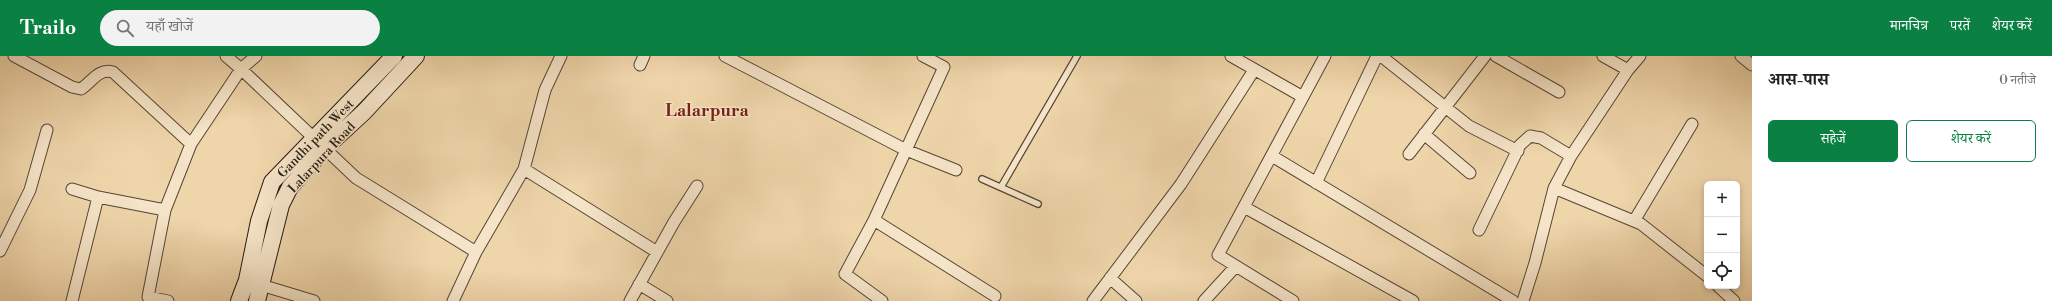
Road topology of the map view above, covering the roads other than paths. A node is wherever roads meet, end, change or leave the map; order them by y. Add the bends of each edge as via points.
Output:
1 (14, 56) edge
2 (226, 56) edge
3 (256, 56) edge
4 (394, 56) edge
5 (416, 56) edge
6 (561, 56) edge
7 (725, 56) edge
8 (924, 56) edge
9 (1077, 56) edge
10 (1231, 56) edge
11 (1325, 56) edge
12 (1377, 56) edge
13 (1381, 56) edge
14 (1485, 56) edge
15 (1496, 56) edge
16 (1603, 56) edge
17 (1640, 56) edge
18 (1741, 56) edge
19 (936, 59) edge
20 (1752, 65) edge
21 (241, 69) junction
22 (1254, 70) junction
23 (1628, 70) junction
24 (1559, 92) dead end
25 (1303, 97) junction
26 (1444, 107) junction
27 (1692, 124) dead end
28 (47, 130) dead end
29 (1424, 134) junction
30 (314, 137) junction
31 (190, 144) junction
32 (326, 148) junction
33 (906, 150) junction
34 (1518, 151) junction
35 (1409, 154) dead end
36 (1272, 156) junction
37 (1571, 156) junction
38 (524, 169) junction
39 (956, 170) dead end
40 (1470, 173) dead end
41 (982, 180) dead end
42 (1316, 182) junction
43 (697, 186) dead end
44 (1001, 187) junction
45 (1554, 188) junction
46 (72, 189) dead end
47 (98, 197) junction
48 (1038, 204) dead end
49 (1244, 207) junction
50 (165, 210) junction
51 (874, 220) junction
52 (1634, 221) junction
53 (1479, 230) dead end
54 (0, 251) edge
55 (476, 252) junction
56 (657, 252) junction
57 (1236, 266) junction
58 (1704, 274) edge
59 (1110, 278) junction
60 (639, 284) junction
61 (261, 285) junction
62 (1721, 289) edge
63 (995, 296) dead end
64 (148, 299) edge
65 (72, 301) edge
66 (168, 301) edge
67 (239, 301) edge
68 (257, 301) edge
69 (314, 301) edge
70 (453, 301) edge
71 (630, 301) edge
72 (667, 301) edge
73 (882, 301) edge
74 (1093, 301) edge
75 (1136, 301) edge
76 (1204, 301) edge
77 (1293, 301) edge
78 (1413, 301) edge
79 (1513, 301) edge
80 (1523, 301) edge
81 (1734, 301) edge

1 - 31 street via 81,89 99,73 106,70 113,72
2 - 21 street
3 - 21 street
4 - 30 street, Gandhi path West
5 - 32 street, Lalarpura Road
6 - 38 street via 545,90
7 - 33 street
8 - 19 street
9 - 44 lane
10 - 22 street
11 - 25 street
12 - 42 street
13 - 26 street
14 - 26 street
15 - 24 street
16 - 23 street
17 - 23 street
18 - 20 street
19 - 33 street via 944,67
21 - 30 street
21 - 31 street
22 - 25 street
22 - 59 street via 1181,184
23 - 37 street
25 - 36 street
26 - 29 street
26 - 34 street via 1482,134
27 - 52 street
28 - 54 street via 30,190
29 - 35 street
29 - 40 street
30 - 32 street
30 - 67 street, Gandhi path West via 272,182 247,280
31 - 50 street
32 - 55 street via 356,178
32 - 61 street, Lalarpura Road via 290,187 281,206
33 - 39 street
33 - 51 street
34 - 37 street via 1520,144 1530,136 1541,138
34 - 53 street
36 - 42 street
36 - 49 street
37 - 45 street
38 - 55 street
38 - 56 street
41 - 44 lane
42 - 79 street
43 - 56 street
44 - 48 lane
45 - 52 street
45 - 80 street
46 - 47 street
47 - 50 street
47 - 65 street
49 - 57 street via 1218,255
49 - 78 street
50 - 64 street
51 - 63 street
51 - 73 street via 845,274
52 - 58 street via 1656,235
55 - 70 street
56 - 60 street
57 - 76 street
57 - 77 street
59 - 74 street
59 - 75 street
60 - 71 street
60 - 72 street
61 - 68 street, Lalarpura Road
61 - 69 street
62 - 81 street
64 - 66 street

